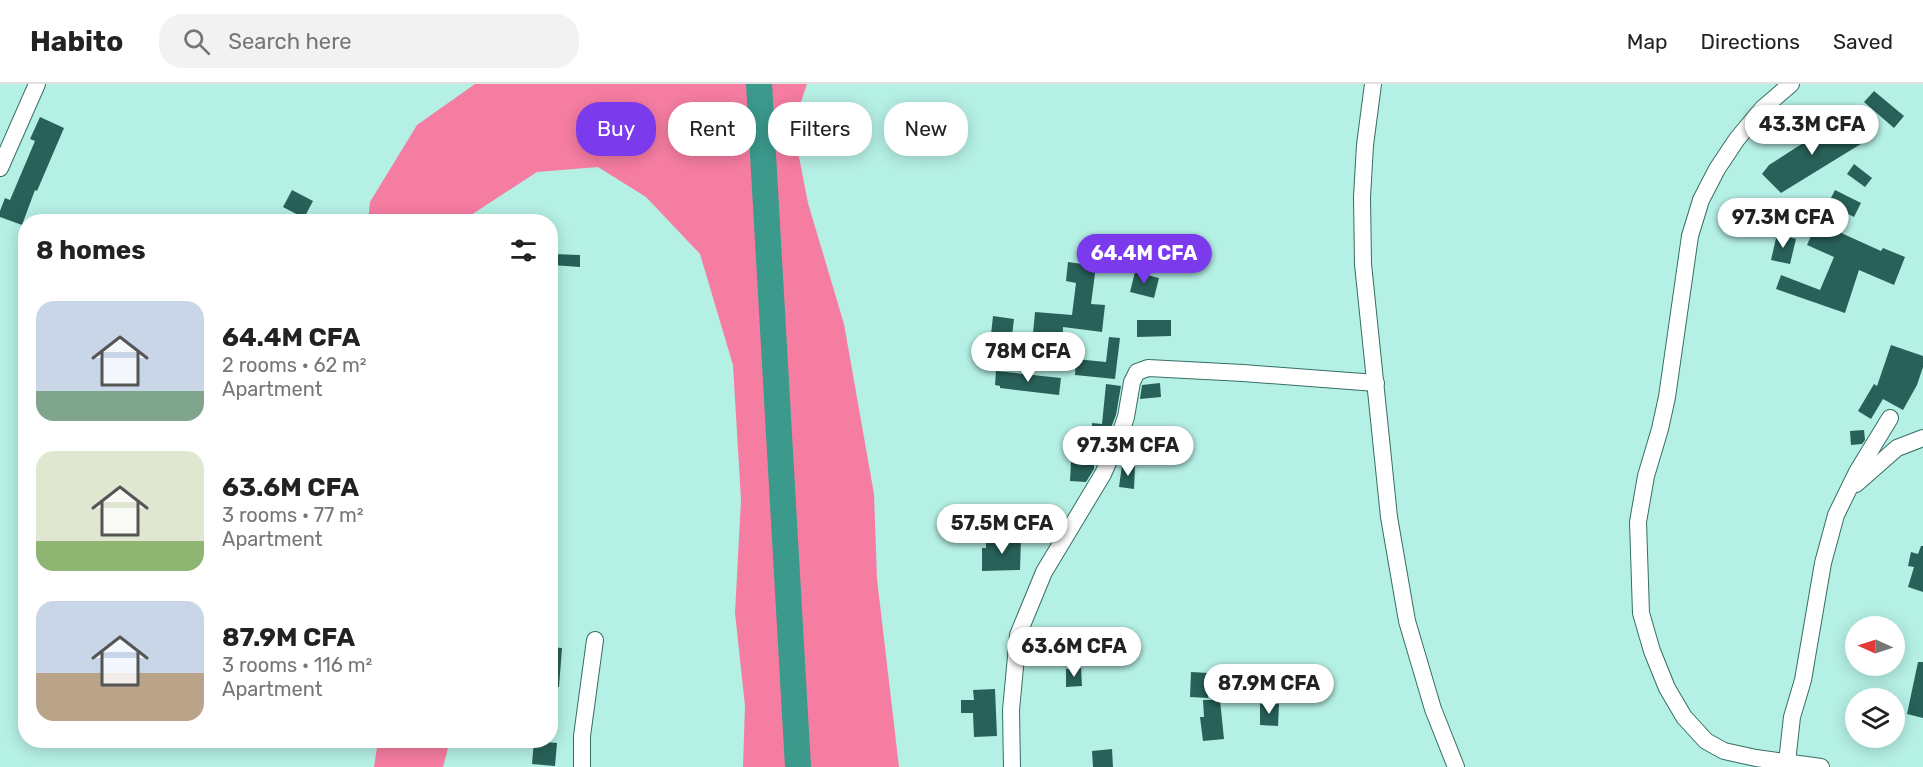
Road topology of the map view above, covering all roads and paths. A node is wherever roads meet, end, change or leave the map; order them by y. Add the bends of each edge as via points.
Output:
1 (37, 84) edge
2 (1373, 84) edge
3 (1791, 84) edge
4 (0, 168) edge
5 (1376, 383) junction
6 (1890, 418) dead end
7 (1923, 438) edge
8 (1848, 490) junction
9 (596, 640) dead end
10 (1787, 762) junction
11 (582, 767) edge
12 (1012, 767) edge
13 (1456, 767) edge
14 (1821, 767) edge

1 - 4 street
2 - 5 street via 1362,197 1364,264
3 - 10 street via 1763,108 1737,139 1701,200 1690,236 1667,397 1638,522 1641,613 1667,688 1684,717 1706,741 1724,751
5 - 12 street via 1148,368 1137,372 1126,417 1103,474 1044,572 1018,635 1011,710
5 - 13 street via 1389,517 1407,621 1433,709
6 - 8 street
7 - 8 street via 1897,448
8 - 10 street via 1836,515 1823,563 1805,670 1792,717
9 - 11 street via 582,736
10 - 14 street

